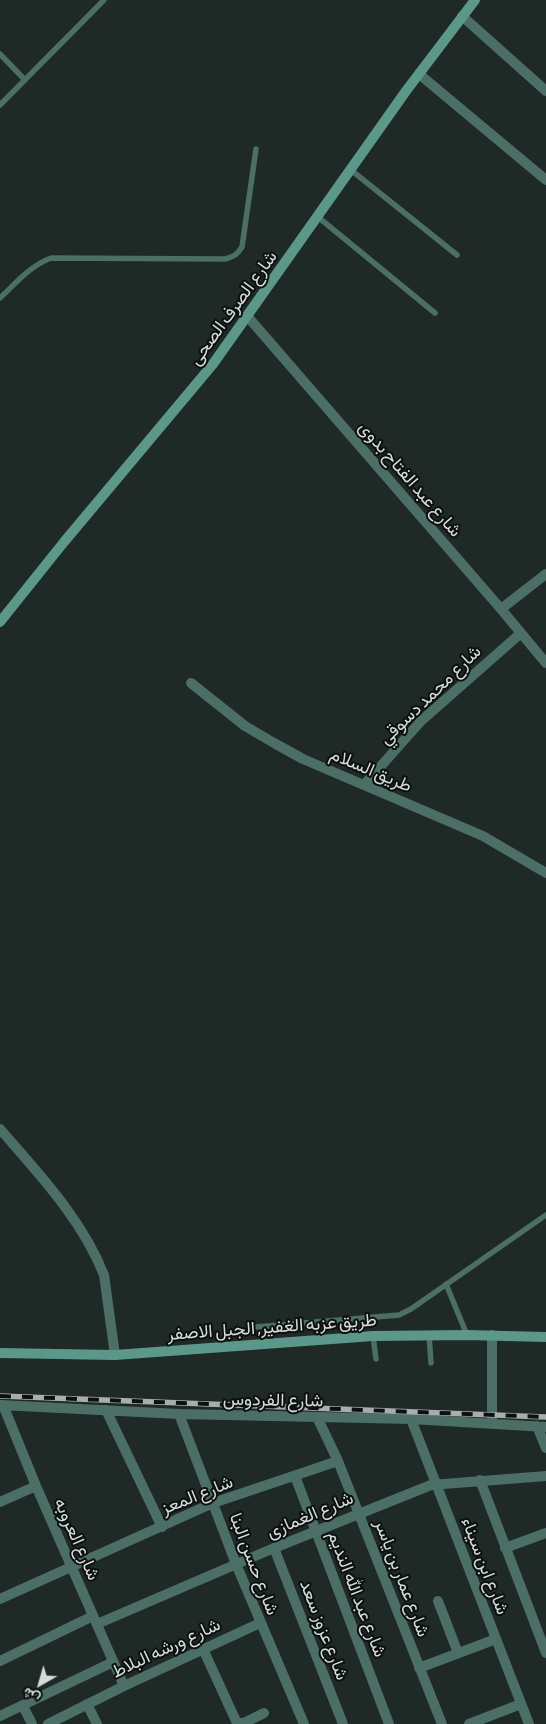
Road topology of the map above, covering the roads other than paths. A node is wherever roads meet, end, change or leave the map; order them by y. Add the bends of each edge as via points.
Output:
1 (104, 0) edge
2 (475, 0) edge
3 (462, 16) junction
4 (0, 54) edge
5 (419, 74) junction
6 (25, 80) junction
7 (546, 91) edge
8 (0, 105) edge
9 (256, 149) dead end
10 (351, 170) junction
11 (546, 180) edge
12 (318, 217) junction
13 (458, 255) dead end
14 (0, 298) edge
15 (435, 313) dead end
16 (248, 317) junction
17 (546, 574) edge
18 (501, 609) junction
19 (0, 622) edge
20 (521, 633) junction
21 (546, 663) edge
22 (191, 683) dead end
23 (364, 785) junction
24 (546, 873) edge
25 (0, 1129) edge
26 (546, 1215) edge
27 (446, 1284) junction
28 (256, 1327) dead end
29 (429, 1335) junction
30 (467, 1335) junction
31 (492, 1335) junction
32 (373, 1336) junction
33 (546, 1337) edge
34 (0, 1354) edge
35 (115, 1354) junction
36 (376, 1359) dead end
37 (431, 1363) dead end
38 (1, 1405) edge
39 (106, 1410) junction
40 (180, 1414) junction
41 (316, 1417) junction
42 (411, 1419) junction
43 (492, 1424) junction
44 (542, 1426) edge
45 (546, 1448) edge
46 (338, 1461) junction
47 (295, 1476) junction
48 (546, 1476) edge
49 (480, 1480) junction
50 (436, 1483) junction
51 (36, 1486) junction
52 (1, 1499) edge
53 (213, 1503) junction
54 (358, 1513) junction
55 (162, 1527) junction
56 (316, 1531) junction
57 (546, 1533) edge
58 (274, 1548) junction
59 (505, 1548) junction
60 (236, 1564) junction
61 (72, 1568) junction
62 (0, 1599) edge
63 (438, 1601) dead end
64 (95, 1620) junction
65 (260, 1622) junction
66 (496, 1639) junction
67 (203, 1649) junction
68 (458, 1653) junction
69 (546, 1653) edge
70 (0, 1661) edge
71 (113, 1662) junction
72 (420, 1668) junction
73 (124, 1686) junction
74 (87, 1704) junction
75 (521, 1704) junction
76 (22, 1706) junction
77 (264, 1713) dead end
78 (0, 1716) edge
79 (32, 1724) edge
80 (48, 1724) edge
81 (97, 1724) edge
82 (304, 1724) edge
83 (343, 1724) edge
84 (388, 1724) edge
85 (442, 1724) edge
86 (469, 1724) edge
87 (529, 1724) edge

1 - 6 lane
2 - 3 street, شارع الصرف الصحى
3 - 5 street, شارع الصرف الصحى
3 - 7 street
4 - 6 lane
5 - 10 street, شارع الصرف الصحى
5 - 11 street
6 - 8 lane
9 - 14 lane via 242,247 232,258 51,258 29,270
10 - 12 street, شارع الصرف الصحى
10 - 13 lane
12 - 15 lane
12 - 16 street, شارع الصرف الصحى
16 - 18 street, شارع عبد الفتاح بدوى
16 - 19 street, شارع الصرف الصحى
17 - 18 street
18 - 20 street, شارع عبد الفتاح بدوى
20 - 21 street, شارع عبد الفتاح بدوى
20 - 23 street, شارع محمد دسوقي via 426,716
22 - 23 street, طريق السلام via 245,726 303,759
23 - 24 street, طريق السلام via 483,836
25 - 35 street via 42,1176 100,1264
26 - 27 lane
27 - 28 lane via 399,1315
27 - 30 lane
29 - 30 street, طريق عزبه الغفير, الجبل الاصفر
29 - 32 street, طريق عزبه الغفير, الجبل الاصفر
29 - 37 lane
30 - 31 street, طريق عزبه الغفير, الجبل الاصفر
31 - 33 street, طريق عزبه الغفير, الجبل الاصفر
31 - 43 street
32 - 35 street, طريق عزبه الغفير, الجبل الاصفر
32 - 36 lane
34 - 35 street, طريق عزبه الغفير, الجبل الاصفر
38 - 39 street, شارع الفردوس
38 - 51 street, شارع العروبه
39 - 40 street, شارع الفردوس
39 - 55 street
40 - 41 street, شارع الفردوس
40 - 53 street, شارع حسن البنا
41 - 42 street, شارع الفردوس
41 - 46 street, شارع عمار بن ياسر
42 - 43 street, شارع الفردوس
42 - 50 street, شارع ابن سيناء
43 - 44 street, شارع الفردوس
44 - 45 street
46 - 47 street, شارع المعز
46 - 54 street, شارع عمار بن ياسر
47 - 53 street, شارع المعز
47 - 56 street, شارع عبد الله النديم
48 - 49 street, شارع الغمازى
49 - 50 street, شارع الغمازى
49 - 59 street
50 - 54 street, شارع الغمازى
50 - 66 street, شارع ابن سيناء
51 - 52 street
51 - 61 street, شارع العروبه
53 - 55 street, شارع المعز
53 - 60 street, شارع حسن البنا
54 - 56 street, شارع الغمازى
54 - 72 street, شارع عمار بن ياسر
55 - 61 street, شارع المعز
56 - 58 street, شارع الغمازى
56 - 84 street, شارع عبد الله النديم
57 - 59 street
58 - 60 street, شارع الغمازى
58 - 83 street, شارع عزوز سعد
59 - 69 street
60 - 64 street, شارع الغمازى
60 - 65 street, شارع حسن البنا
61 - 62 street, شارع المعز
61 - 64 street, شارع العروبه
63 - 68 street
64 - 70 street, شارع الغمازى
64 - 71 street, شارع العروبه
65 - 67 street, شارع ورشه البلاط
65 - 82 street, شارع حسن البنا
66 - 68 street
66 - 75 street, شارع ابن سيناء
67 - 73 street, شارع ورشه البلاط
67 - 77 street via 236,1721 244,1724
68 - 72 street
71 - 73 street, شارع العروبه
71 - 76 street
72 - 85 street, شارع عمار بن ياسر
73 - 74 street, شارع ورشه البلاط
74 - 80 street, شارع ورشه البلاط
74 - 81 street
75 - 86 street
75 - 87 street, شارع ابن سيناء
76 - 78 street
76 - 79 street

